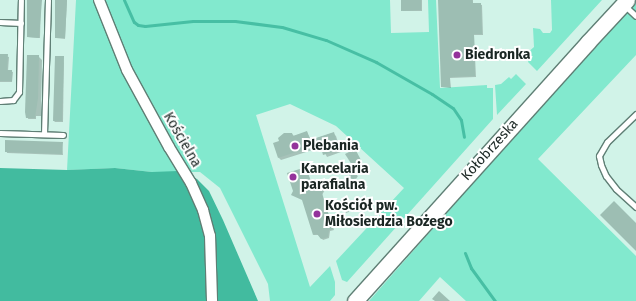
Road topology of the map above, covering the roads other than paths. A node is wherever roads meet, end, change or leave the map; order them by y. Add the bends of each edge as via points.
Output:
1 (21, 0) edge
2 (48, 0) edge
3 (99, 0) edge
4 (625, 2) edge
5 (636, 16) edge
6 (0, 22) edge
7 (21, 23) junction
8 (0, 101) edge
9 (636, 114) edge
10 (0, 133) edge
11 (44, 134) junction
12 (63, 135) dead end
13 (636, 207) edge
14 (212, 301) edge
15 (355, 301) edge

1 - 7 lane
2 - 11 lane
3 - 14 street, Kościelna via 127,70 191,183 203,210 210,236
4 - 5 lane
4 - 15 main road, Kołobrzeska
6 - 7 lane
7 - 8 lane via 18,92 13,100
9 - 13 lane via 607,142 599,156 606,176
10 - 11 lane
11 - 12 lane

